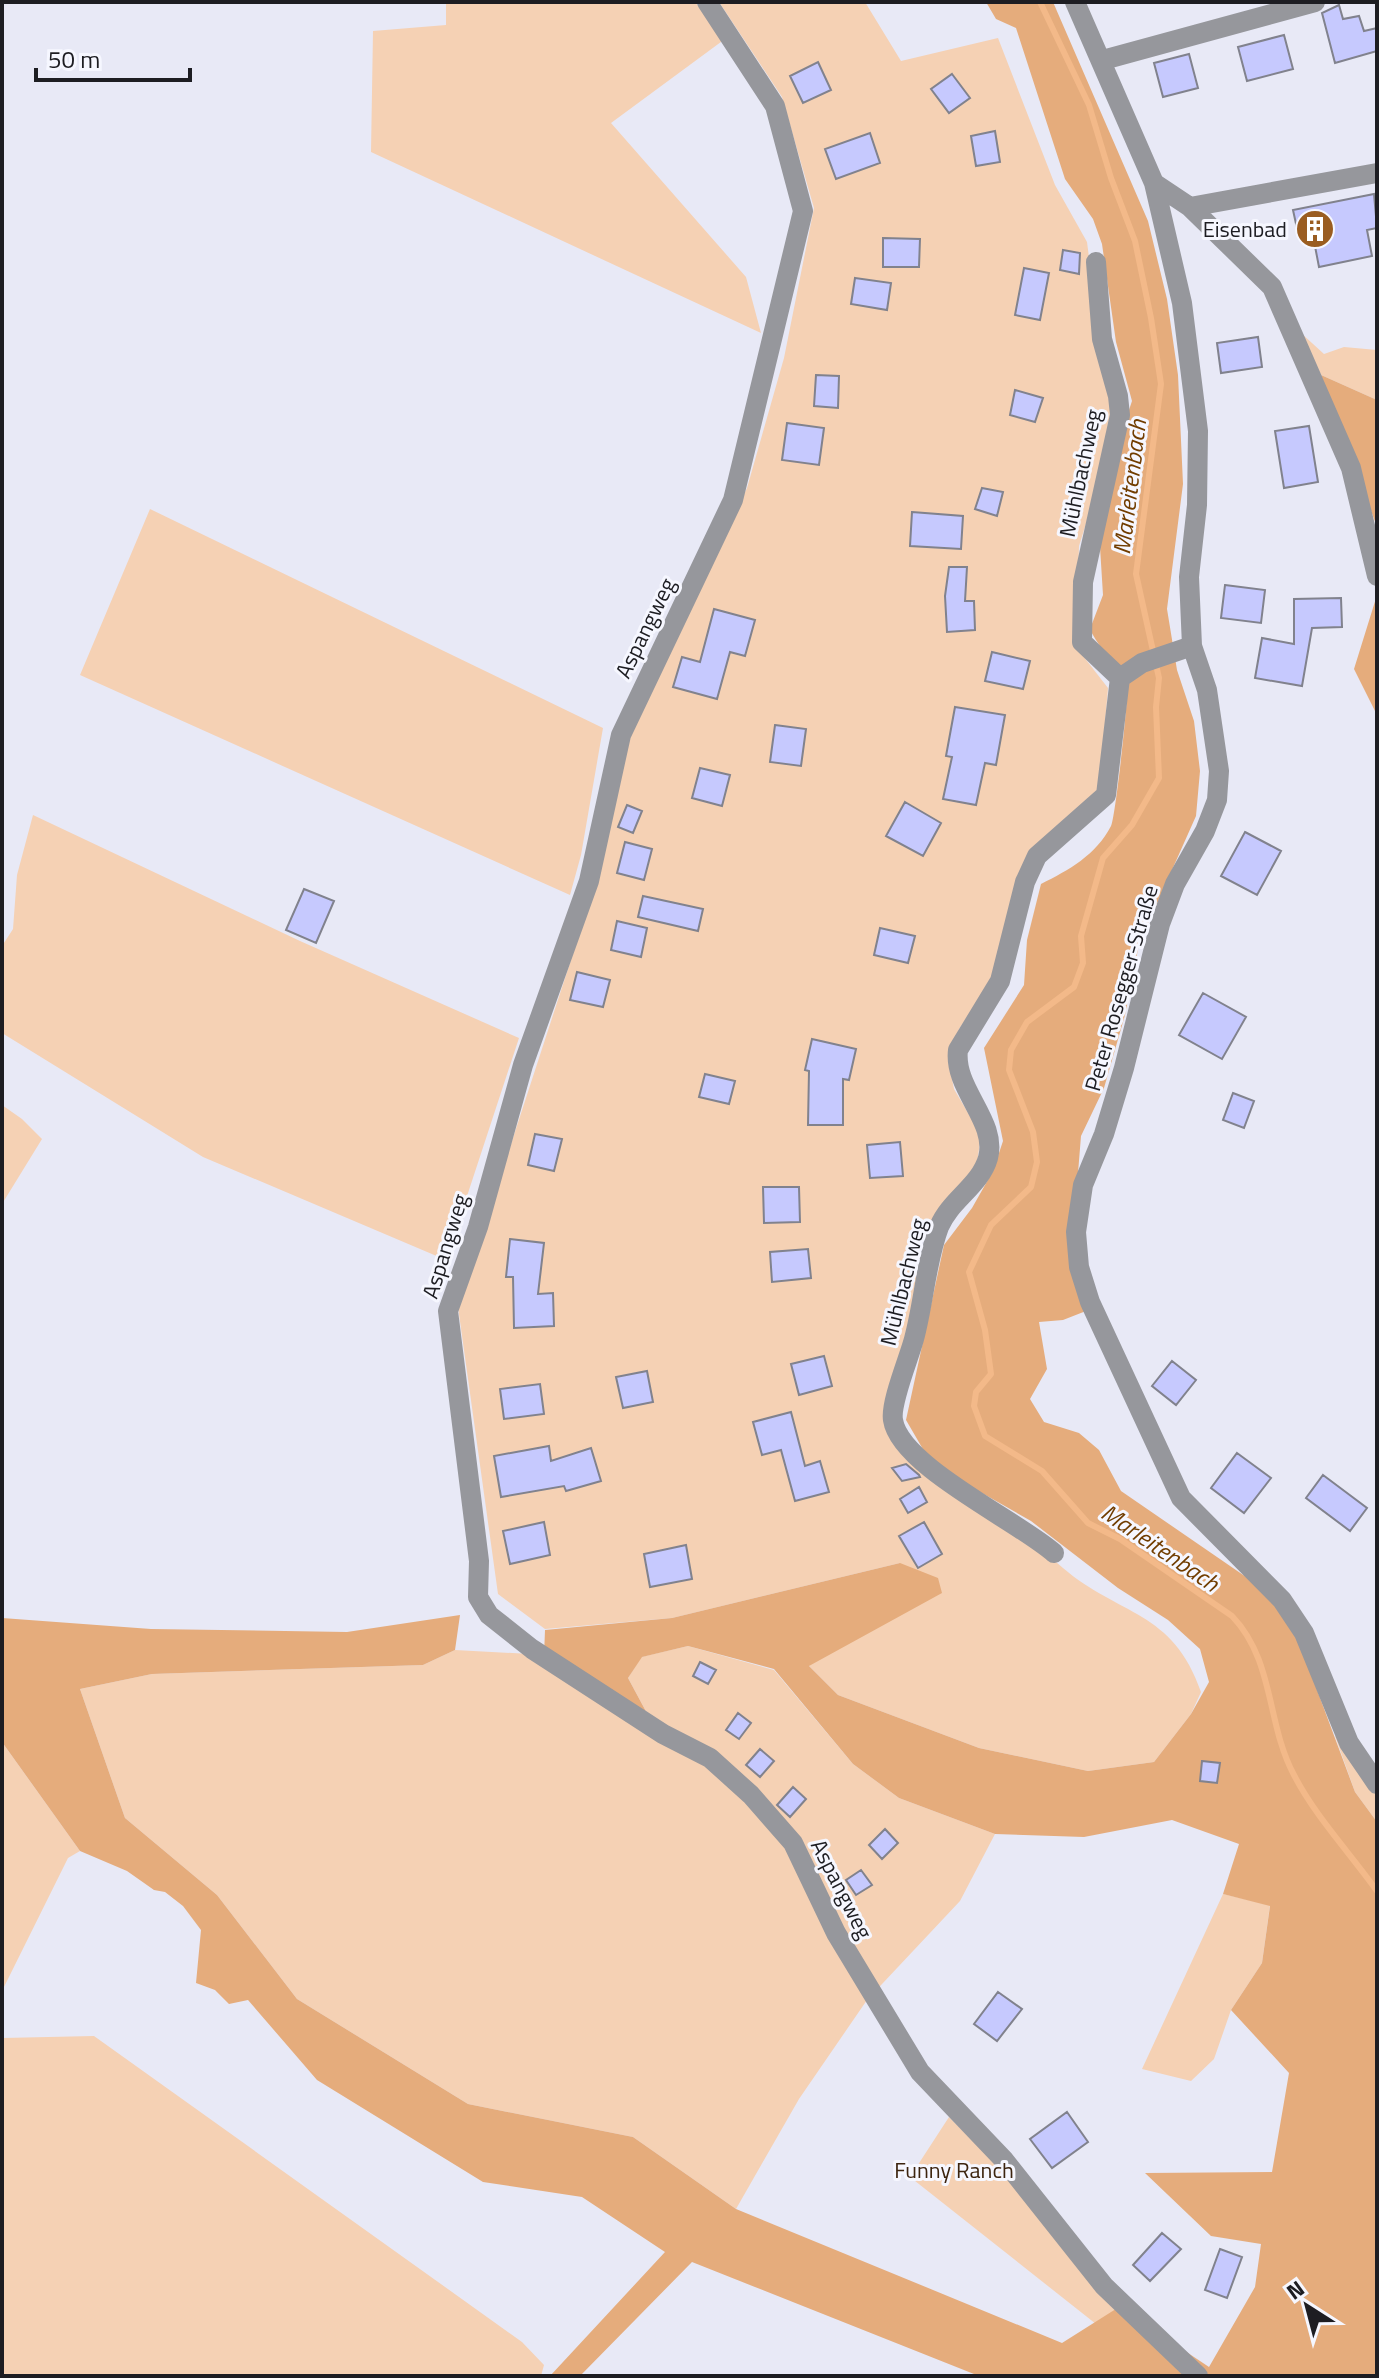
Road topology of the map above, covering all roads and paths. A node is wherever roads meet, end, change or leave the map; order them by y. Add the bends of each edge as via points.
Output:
1 (707, 2) edge
2 (1075, 2) edge
3 (1315, 2) edge
4 (1103, 60) junction
5 (1377, 173) edge
6 (1154, 183) junction
7 (1190, 207) junction
8 (1096, 262) dead end
9 (1377, 576) edge
10 (1192, 646) junction
11 (1120, 678) junction
12 (1054, 1553) dead end
13 (1377, 1784) edge
14 (1198, 2376) edge

1 - 14 street, Aspangweg via 775,106 803,211 733,500 621,735 589,881 523,1065 478,1227 448,1311 479,1561 478,1597 489,1615 515,1637 663,1734 710,1758 751,1795 793,1843 836,1933 920,2072 1004,2160 1104,2286
2 - 4 street, Peter Rosegger-Straße
3 - 4 street
4 - 6 street, Peter Rosegger-Straße
5 - 7 street
6 - 7 street
6 - 10 street, Peter Rosegger-Straße via 1182,303 1195,399
7 - 9 street via 1272,287 1284,308 1351,468
8 - 11 street, Mühlbachweg via 1102,339 1120,415 1085,570 1082,642
10 - 11 street via 1142,663
10 - 13 street, Peter Rosegger-Straße via 1207,690 1219,771 1217,800 1160,924 1124,1068 1083,1185 1076,1232 1079,1267 1090,1302 1181,1498 1282,1600 1304,1633 1349,1743
11 - 12 street, Mühlbachweg via 1106,795 1037,856 1025,882 1000,981 958,1050 964,1087 987,1134 988,1157 977,1179 943,1217 933,1242 925,1297 893,1415 901,1437 935,1474 1021,1526

